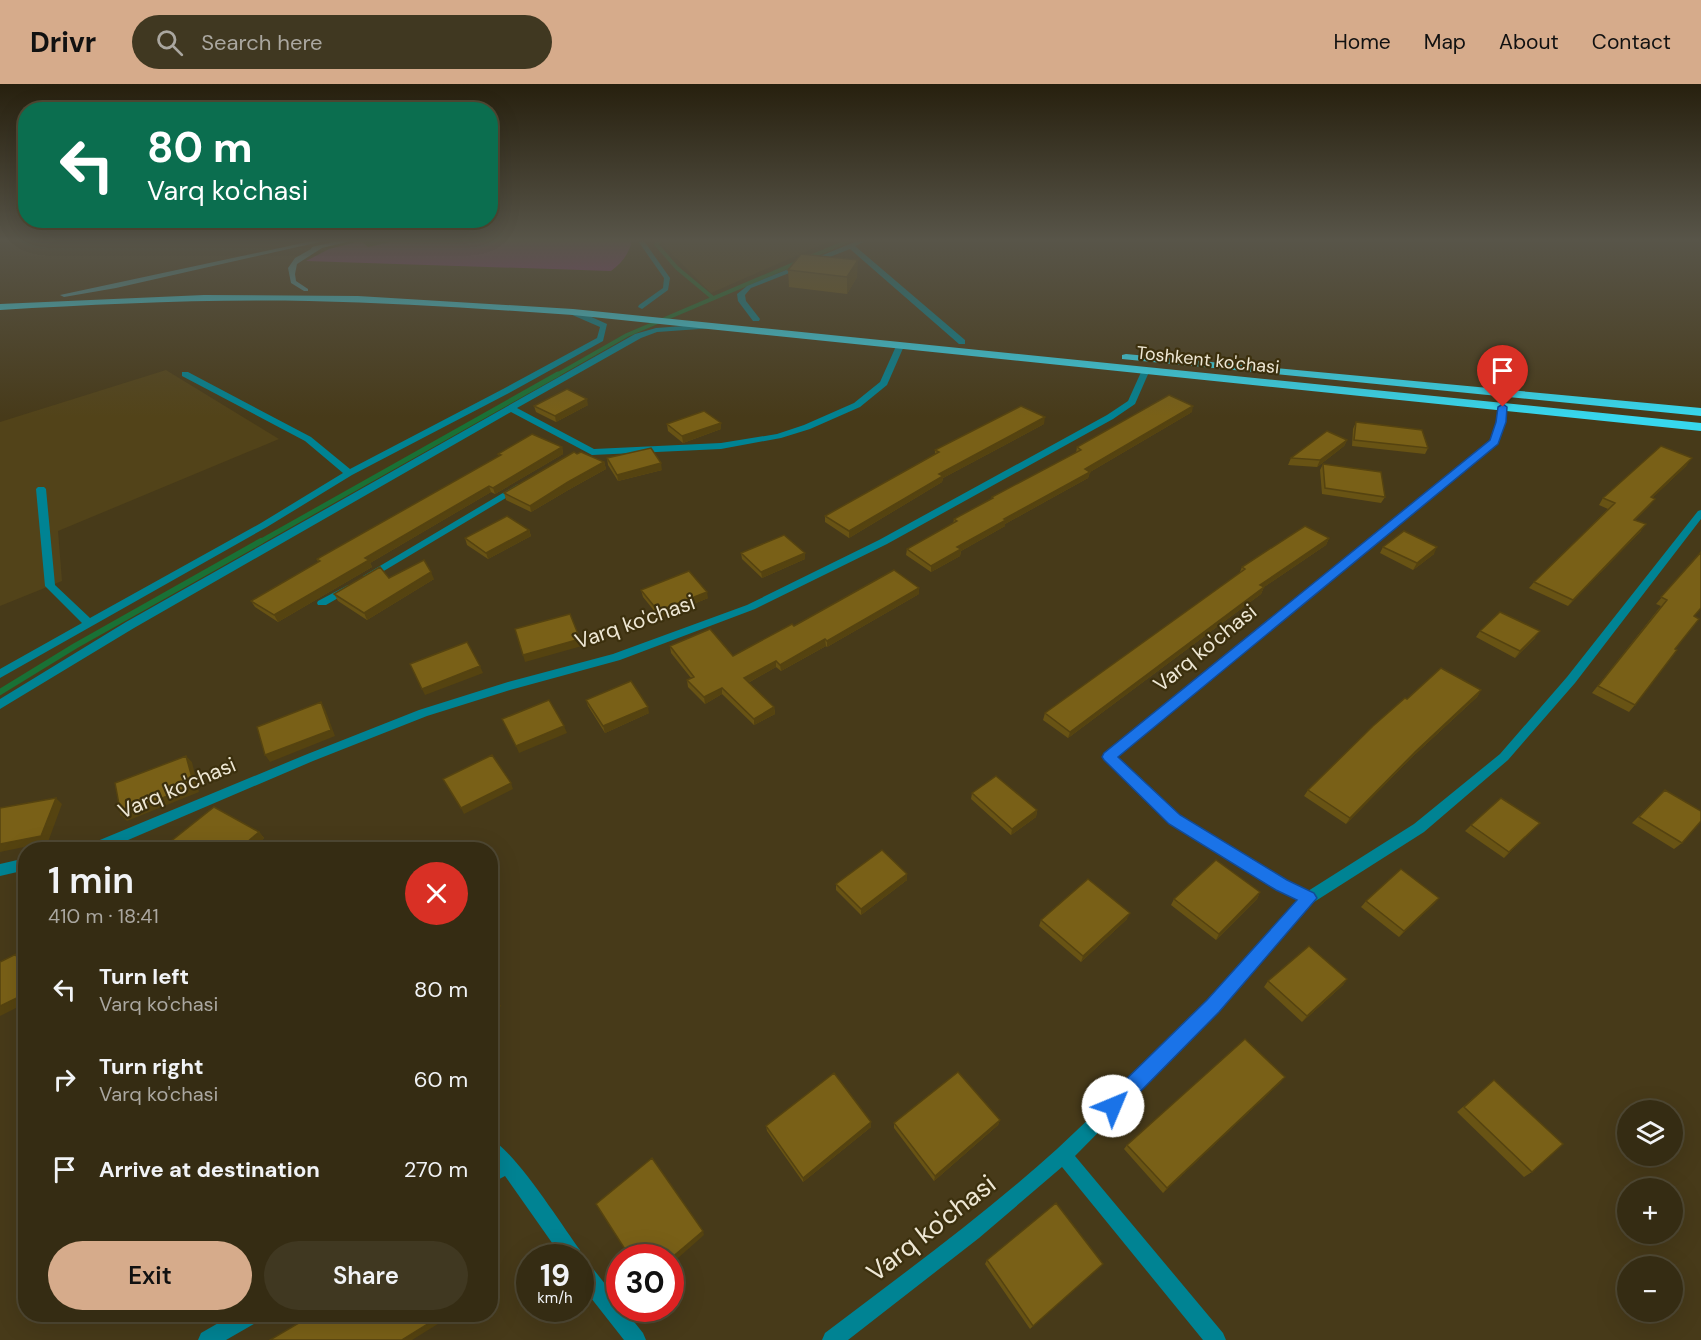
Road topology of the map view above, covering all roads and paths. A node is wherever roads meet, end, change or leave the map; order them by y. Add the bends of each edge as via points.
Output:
1 (144, 300) edge
2 (239, 300) edge
3 (522, 300) edge
4 (652, 300) edge
5 (742, 300) edge
6 (913, 300) edge
7 (100, 301) joint
8 (0, 307) edge
9 (642, 307) junction
10 (663, 309) dead end
11 (573, 312) junction
12 (726, 315) dead end
13 (756, 319) junction
14 (711, 326) junction
15 (962, 342) junction
16 (900, 346) junction
17 (1145, 372) junction
18 (185, 374) dead end
19 (1503, 407) junction
20 (510, 408) junction
21 (1701, 412) edge
22 (1701, 427) edge
23 (583, 447) junction
24 (573, 453) edge
25 (349, 473) junction
26 (523, 483) edge
27 (41, 489) dead end
28 (1701, 513) edge
29 (322, 603) dead end
30 (89, 623) junction
31 (0, 674) edge
32 (0, 705) edge
33 (112, 842) edge
34 (18, 866) edge
35 (0, 870) edge
36 (1309, 898) junction
37 (498, 1155) edge
38 (1063, 1155) junction
39 (508, 1165) junction
40 (498, 1171) edge
41 (564, 1244) edge
42 (594, 1286) edge
43 (238, 1322) edge
44 (208, 1340) edge
45 (636, 1340) edge
46 (832, 1340) edge
47 (1216, 1340) edge

1 - 7 highway, Toshkent ko'chasi
2 - 11 highway, Toshkent ko'chasi via 408,301
3 - 9 highway
4 - 9 street
5 - 13 street
6 - 15 street
7 - 8 highway, Toshkent ko'chasi
9 - 10 highway
11 - 14 highway, Toshkent ko'chasi
11 - 25 street via 604,326 600,339
12 - 13 highway, Toshkent ko'chasi
13 - 15 highway, Toshkent ko'chasi
14 - 16 highway, Toshkent ko'chasi
14 - 20 street via 656,330 638,336
15 - 21 highway, Toshkent ko'chasi
16 - 17 highway, Toshkent ko'chasi
16 - 23 street via 884,383 857,405 807,427 721,446 592,452
17 - 19 highway, Toshkent ko'chasi
17 - 33 street, Varq ko'chasi via 1132,402 1110,417 883,542 751,607 616,657 423,713
18 - 25 street via 308,439
19 - 22 highway, Toshkent ko'chasi
19 - 36 street, Varq ko'chasi via 1494,442 1109,757 1174,819
20 - 23 street
20 - 32 street via 130,625
23 - 24 street
25 - 30 street
26 - 29 street
27 - 30 street via 50,586
28 - 36 street, Varq ko'chasi via 1571,680 1504,757 1419,828
30 - 31 street
34 - 35 street
36 - 38 street, Varq ko'chasi via 1213,1006
37 - 39 street
38 - 46 street, Varq ko'chasi via 973,1232
38 - 47 street
39 - 40 street
39 - 41 street
42 - 45 street
43 - 44 street

